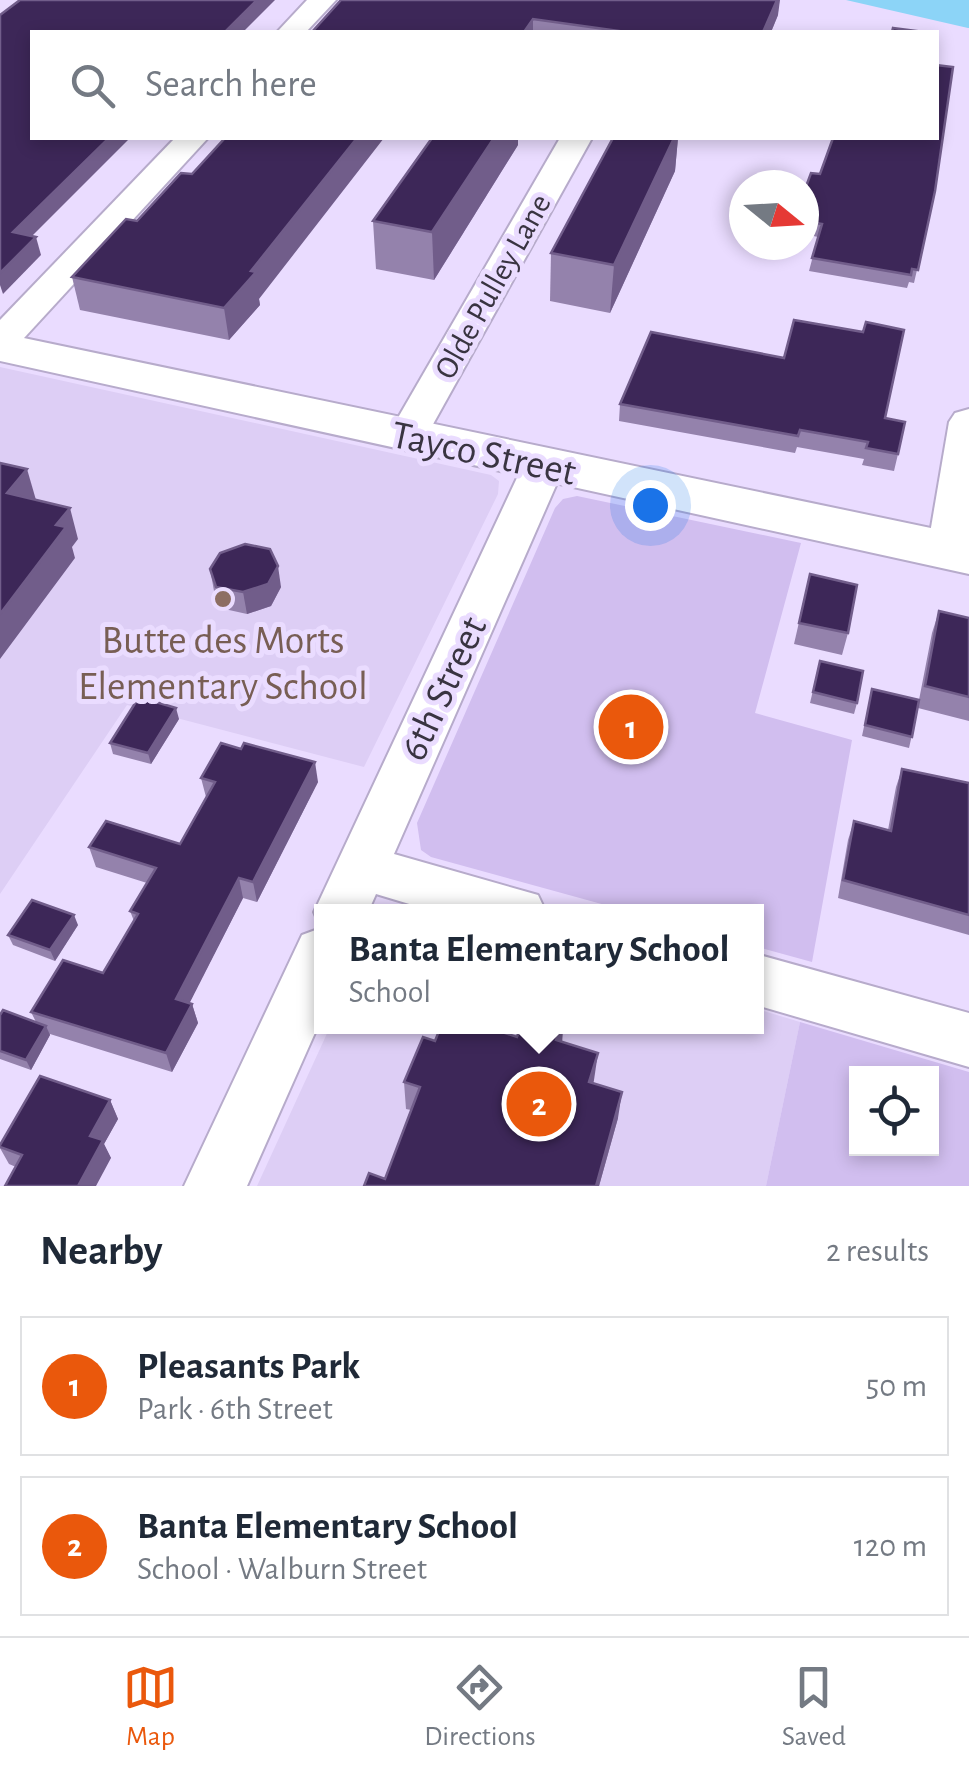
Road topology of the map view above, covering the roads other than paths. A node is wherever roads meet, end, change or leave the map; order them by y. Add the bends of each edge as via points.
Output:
1 (322, 0) edge
2 (293, 30) edge
3 (190, 140) edge
4 (575, 140) edge
5 (0, 344) edge
6 (969, 422) edge
7 (408, 435) junction
8 (544, 464) junction
9 (959, 553) edge
10 (351, 889) edge
11 (461, 904) edge
12 (314, 971) edge
13 (764, 981) edge
14 (969, 1040) edge
15 (215, 1186) edge

1 - 2 street
3 - 5 street
4 - 7 street, Olde Pulley Lane
5 - 7 street, Tayco Street
6 - 9 street
7 - 8 street, Tayco Street
8 - 9 street, Tayco Street
8 - 10 street, 6th Street
10 - 11 street
12 - 15 street
13 - 14 street

